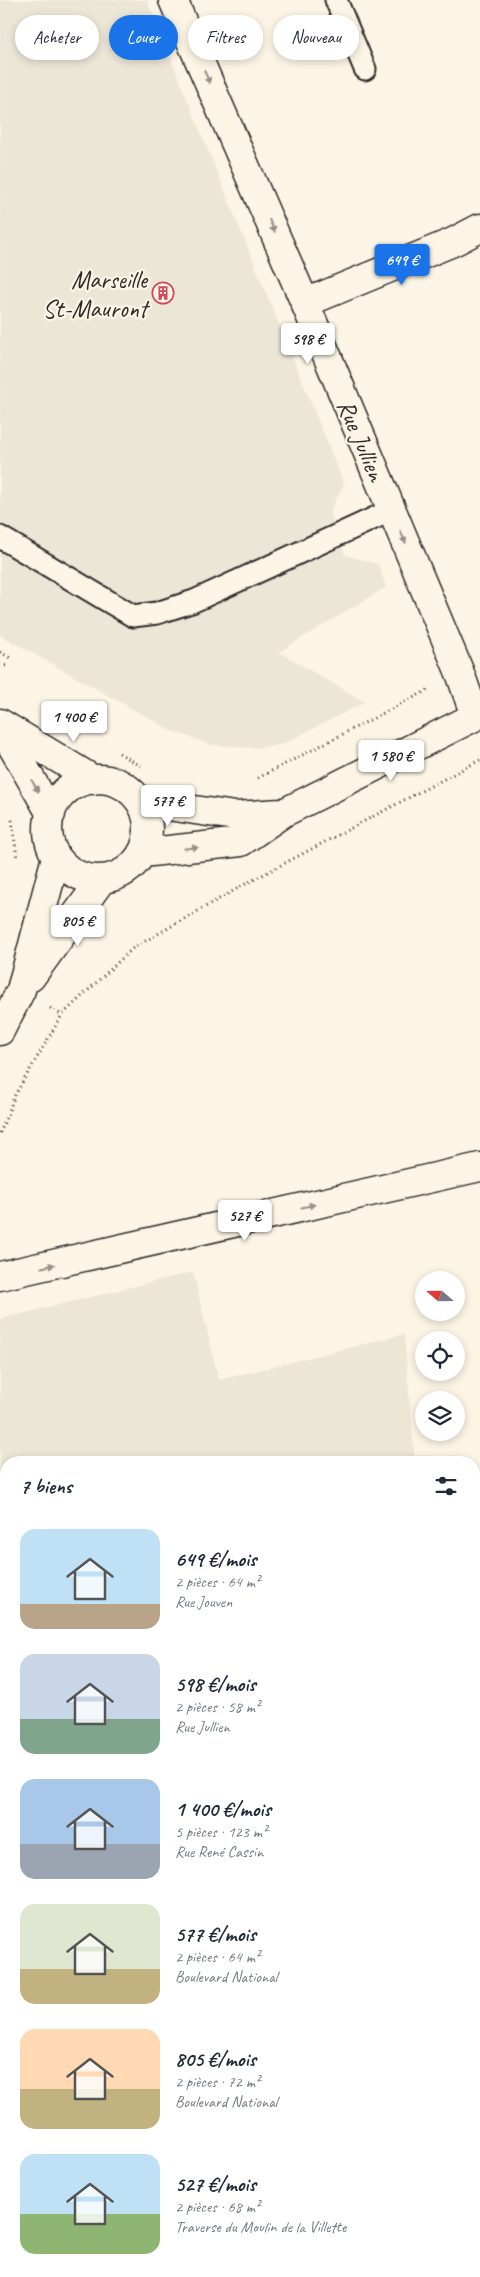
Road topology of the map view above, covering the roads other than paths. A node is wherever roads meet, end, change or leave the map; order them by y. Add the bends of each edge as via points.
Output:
1 (173, 0) edge
2 (336, 0) edge
3 (364, 69) dead end
4 (480, 228) edge
5 (305, 303) junction
6 (392, 510) junction
7 (0, 537) edge
8 (477, 715) edge
9 (0, 724) edge
10 (94, 780) junction
11 (141, 802) junction
12 (283, 813) junction
13 (51, 814) junction
14 (142, 853) junction
15 (56, 857) junction
16 (102, 879) junction
17 (21, 990) junction
18 (0, 1031) edge
19 (480, 1167) edge
20 (0, 1276) edge

1 -> 5 street, Rue Jullien
2 - 3 lane
4 - 5 street
5 - 6 street, Rue Jullien
6 - 7 lane via 194,601 156,613 133,616
6 -> 8 street, Rue Jullien
8 - 12 street
9 - 10 street
9 -> 13 street
10 - 11 street via 112,781 128,789
10 - 13 street via 75,785 60,797
11 - 12 street via 235,816
11 - 14 street via 148,836
14 -> 12 street via 241,842
13 - 15 street via 48,828
14 - 16 street via 118,876
15 - 16 street via 69,870 85,878
15 - 17 street
16 - 17 street
17 - 18 street
20 -> 19 street

